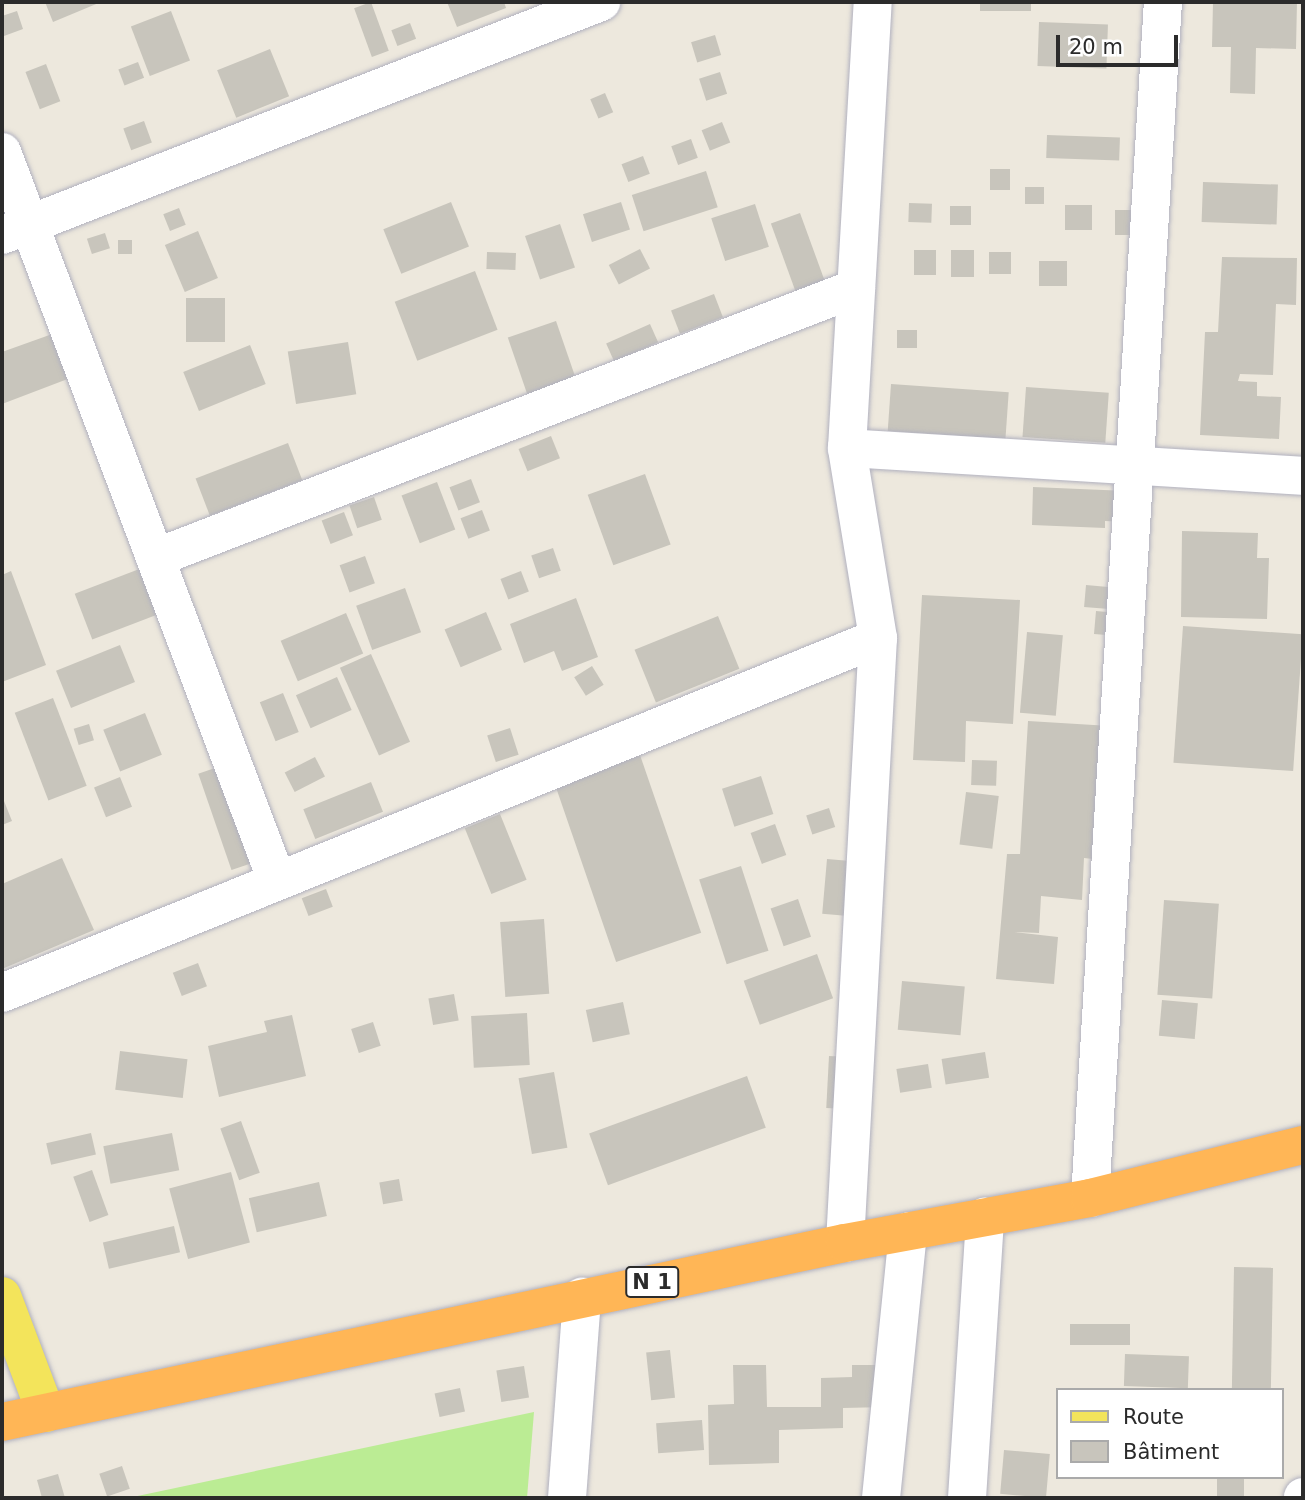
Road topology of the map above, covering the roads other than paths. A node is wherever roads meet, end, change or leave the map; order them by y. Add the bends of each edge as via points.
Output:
1 (601, 2) edge
2 (873, 2) edge
3 (1163, 2) edge
4 (2, 152) edge
5 (15, 230) edge
6 (856, 288) junction
7 (847, 448) junction
8 (1135, 466) junction
9 (1303, 476) edge
10 (155, 558) junction
11 (878, 638) junction
12 (277, 881) junction
13 (2, 993) edge
14 (1303, 1145) edge
15 (1090, 1198) junction
16 (985, 1217) junction
17 (908, 1231) junction
18 (845, 1243) junction
19 (2, 1296) edge
20 (582, 1297) junction
21 (46, 1413) junction
22 (2, 1422) edge
23 (567, 1498) edge
24 (881, 1498) edge
25 (967, 1498) edge

1 - 5 street
2 - 6 street
3 - 8 street
4 - 5 street
5 - 10 street
6 - 7 street
6 - 10 street
7 - 8 street
7 - 11 street
8 - 9 street
8 - 15 street
10 - 12 street
11 - 12 street
11 - 18 street
12 - 13 street
14 - 15 highway, N 1
15 - 16 highway, N 1
16 - 17 highway, N 1
16 - 25 street
17 - 18 highway, N 1
17 - 24 street
18 - 20 highway, N 1
19 - 21 main road
20 - 21 highway, N 1
20 - 23 street
21 - 22 highway, N 1

